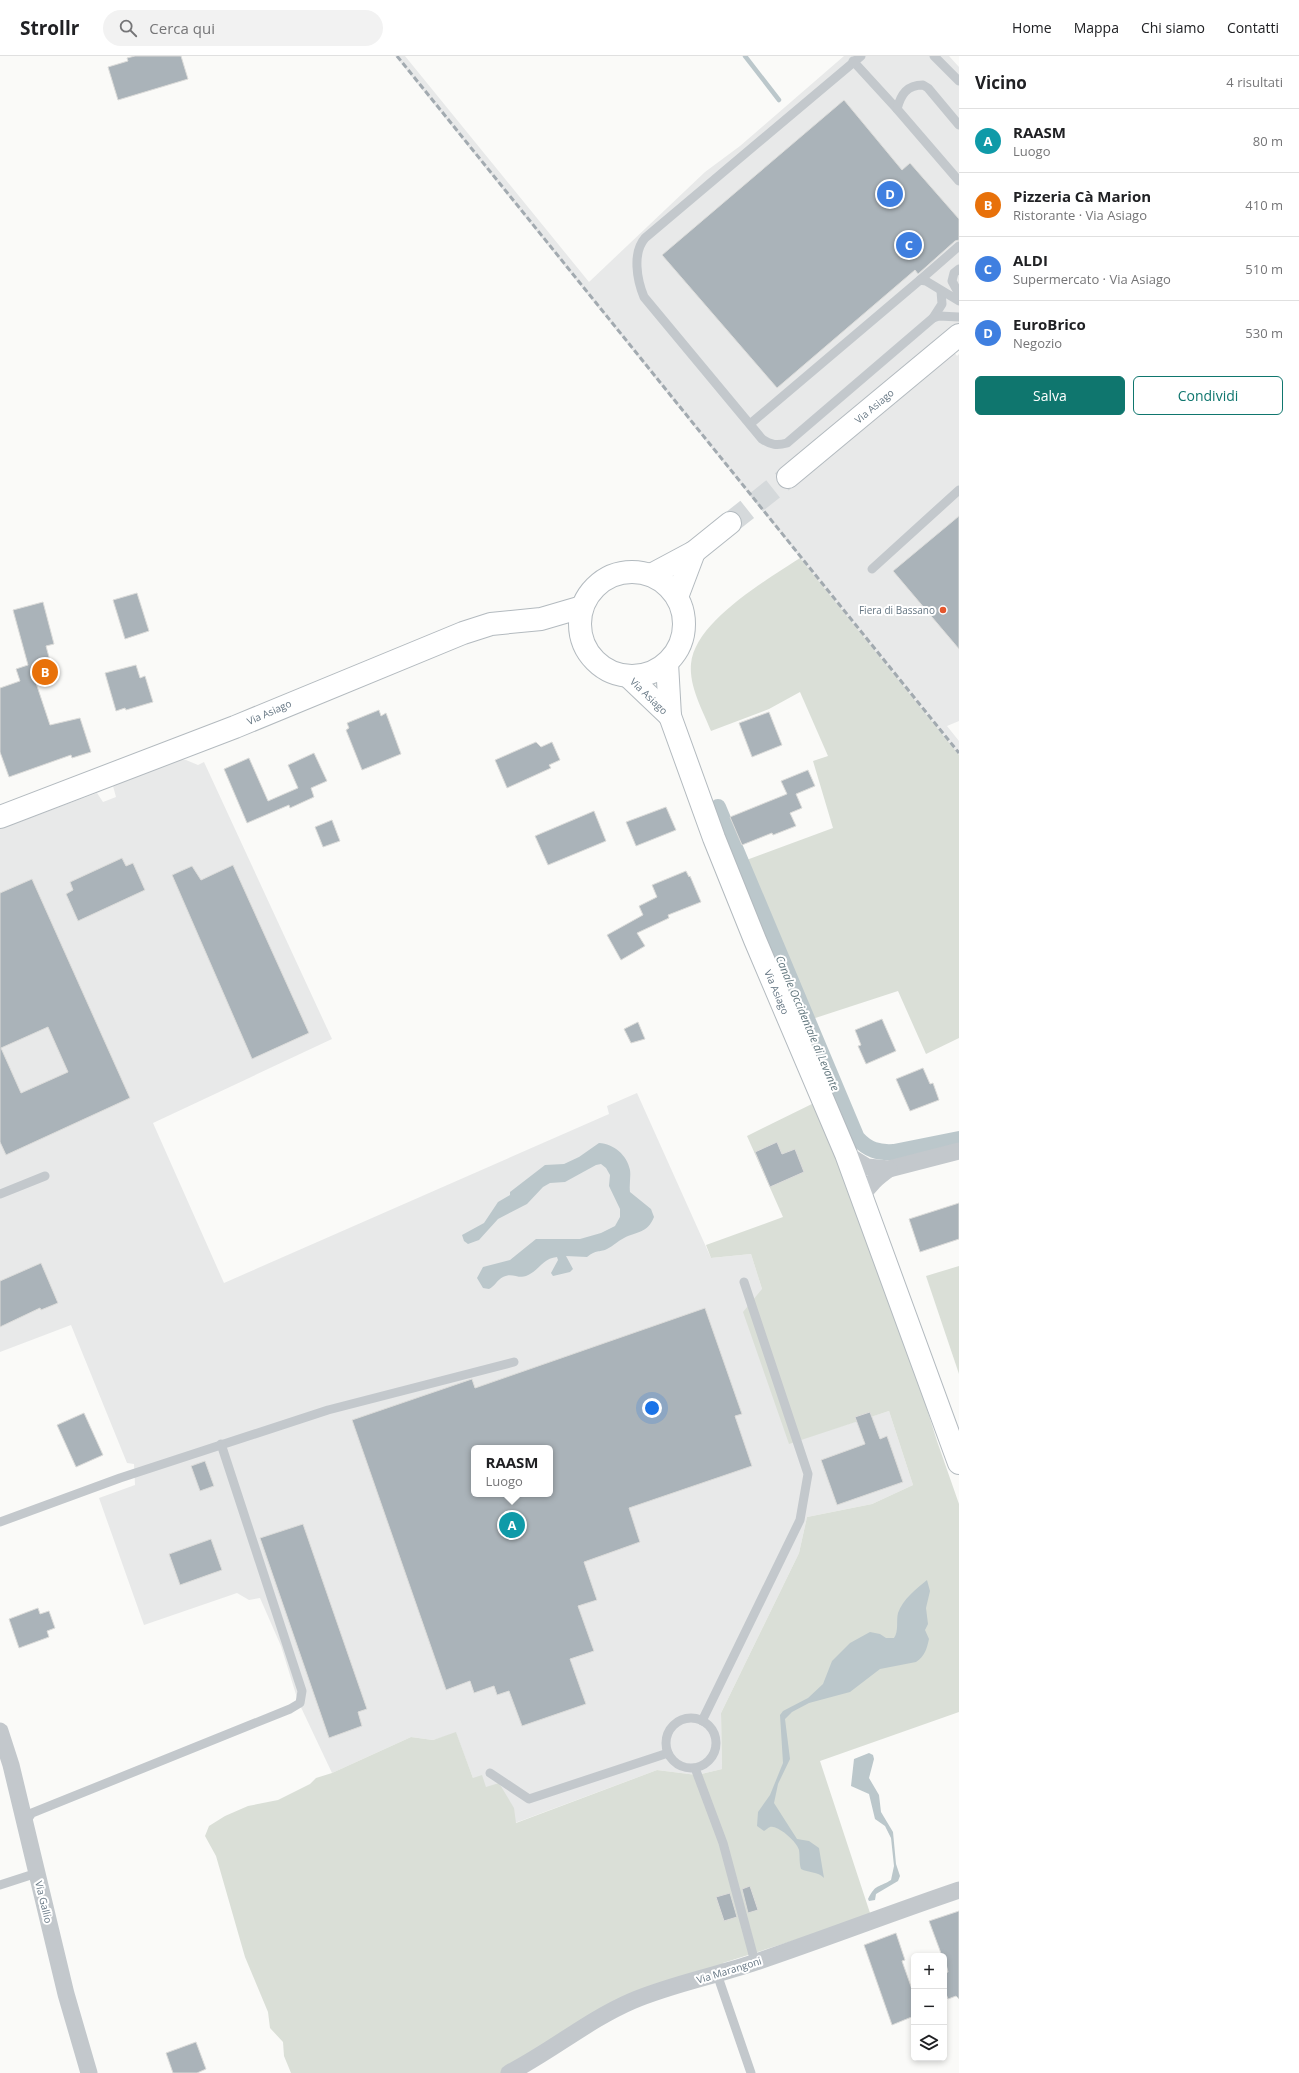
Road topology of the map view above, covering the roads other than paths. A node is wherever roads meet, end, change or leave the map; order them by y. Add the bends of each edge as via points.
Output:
1 (934, 56) edge
2 (857, 58) edge
3 (959, 81) edge
4 (897, 109) junction
5 (959, 125) edge
6 (959, 181) edge
7 (959, 246) edge
8 (959, 269) edge
9 (920, 280) junction
10 (941, 291) junction
11 (959, 294) edge
12 (959, 301) edge
13 (959, 317) edge
14 (933, 318) junction
15 (959, 335) edge
16 (750, 424) junction
17 (788, 477) tunnel mouth
18 (959, 490) edge
19 (730, 523) tunnel mouth
20 (694, 552) junction
21 (872, 569) dead end
22 (651, 575) junction
23 (677, 597) junction
24 (582, 607) junction
25 (541, 619) junction
26 (580, 634) junction
27 (667, 663) junction
28 (628, 676) junction
29 (670, 716) junction
30 (0, 817) edge
31 (959, 1151) edge
32 (846, 1154) junction
33 (889, 1169) junction
34 (45, 1176) dead end
35 (0, 1194) edge
36 (862, 1197) junction
37 (744, 1282) dead end
38 (514, 1362) dead end
39 (221, 1444) junction
40 (959, 1462) edge
41 (0, 1522) edge
42 (702, 1721) junction
43 (0, 1731) edge
44 (668, 1753) junction
45 (695, 1768) junction
46 (490, 1773) dead end
47 (25, 1824) junction
48 (37, 1873) junction
49 (0, 1885) edge
50 (959, 1890) edge
51 (755, 1962) junction
52 (717, 1974) junction
53 (89, 2073) edge
54 (510, 2073) edge
55 (751, 2073) edge

1 - 3 lane
2 - 4 lane
2 - 16 lane via 645,238 638,249 637,273 644,297
4 - 5 lane via 904,92 911,86 923,85
4 - 6 lane
7 - 9 lane
8 - 11 lane via 954,273 952,281
9 - 10 lane
9 - 16 lane
10 - 12 lane
10 - 14 lane via 942,304
13 - 14 lane
14 - 16 lane via 787,443 769,444
15 - 17 main road, Via Asiago
18 - 21 lane
19 - 20 main road
20 - 22 main road
20 - 23 main road
22 - 23 main road, Via Asiago via 670,588
22 - 24 main road, Via Asiago via 634,571 618,573 602,580 590,592
23 - 27 main road, Via Asiago via 683,614 684,632 678,648
24 - 25 main road, Via Asiago
24 - 26 main road, Via Asiago via 579,620
25 - 26 main road, Via Asiago
25 - 30 main road, Via Asiago via 491,624 463,633 235,727
26 - 28 main road, Via Asiago via 586,650 596,663 611,672
27 - 28 main road, Via Asiago via 656,671 642,676
27 - 29 main road, Via Asiago
28 - 29 main road, Via Asiago
29 - 32 main road, Via Asiago via 714,838
31 - 33 street
32 - 33 street via 867,1166
32 - 36 main road, Via Asiago
33 - 36 street via 876,1178
34 - 35 lane
36 - 40 main road, Via Asiago
37 - 42 lane via 808,1474 800,1520
38 - 39 lane via 328,1410
39 - 41 lane
39 - 47 lane via 302,1691 300,1703 32,1813
42 - 44 lane via 685,1719 671,1728 667,1736
42 - 45 lane via 713,1732 716,1747 709,1761
43 - 47 street, Via Gallio
44 - 45 lane via 680,1765
44 - 46 lane via 529,1798
45 - 51 lane via 723,1843
47 - 48 street, Via Gallio
48 - 49 lane
48 - 53 street, Via Gallio via 66,1994
50 - 51 street, Via Marangoni
51 - 52 street, Via Marangoni
52 - 54 street, Via Marangoni via 672,1986 626,2004 596,2019 537,2059
52 - 55 lane

